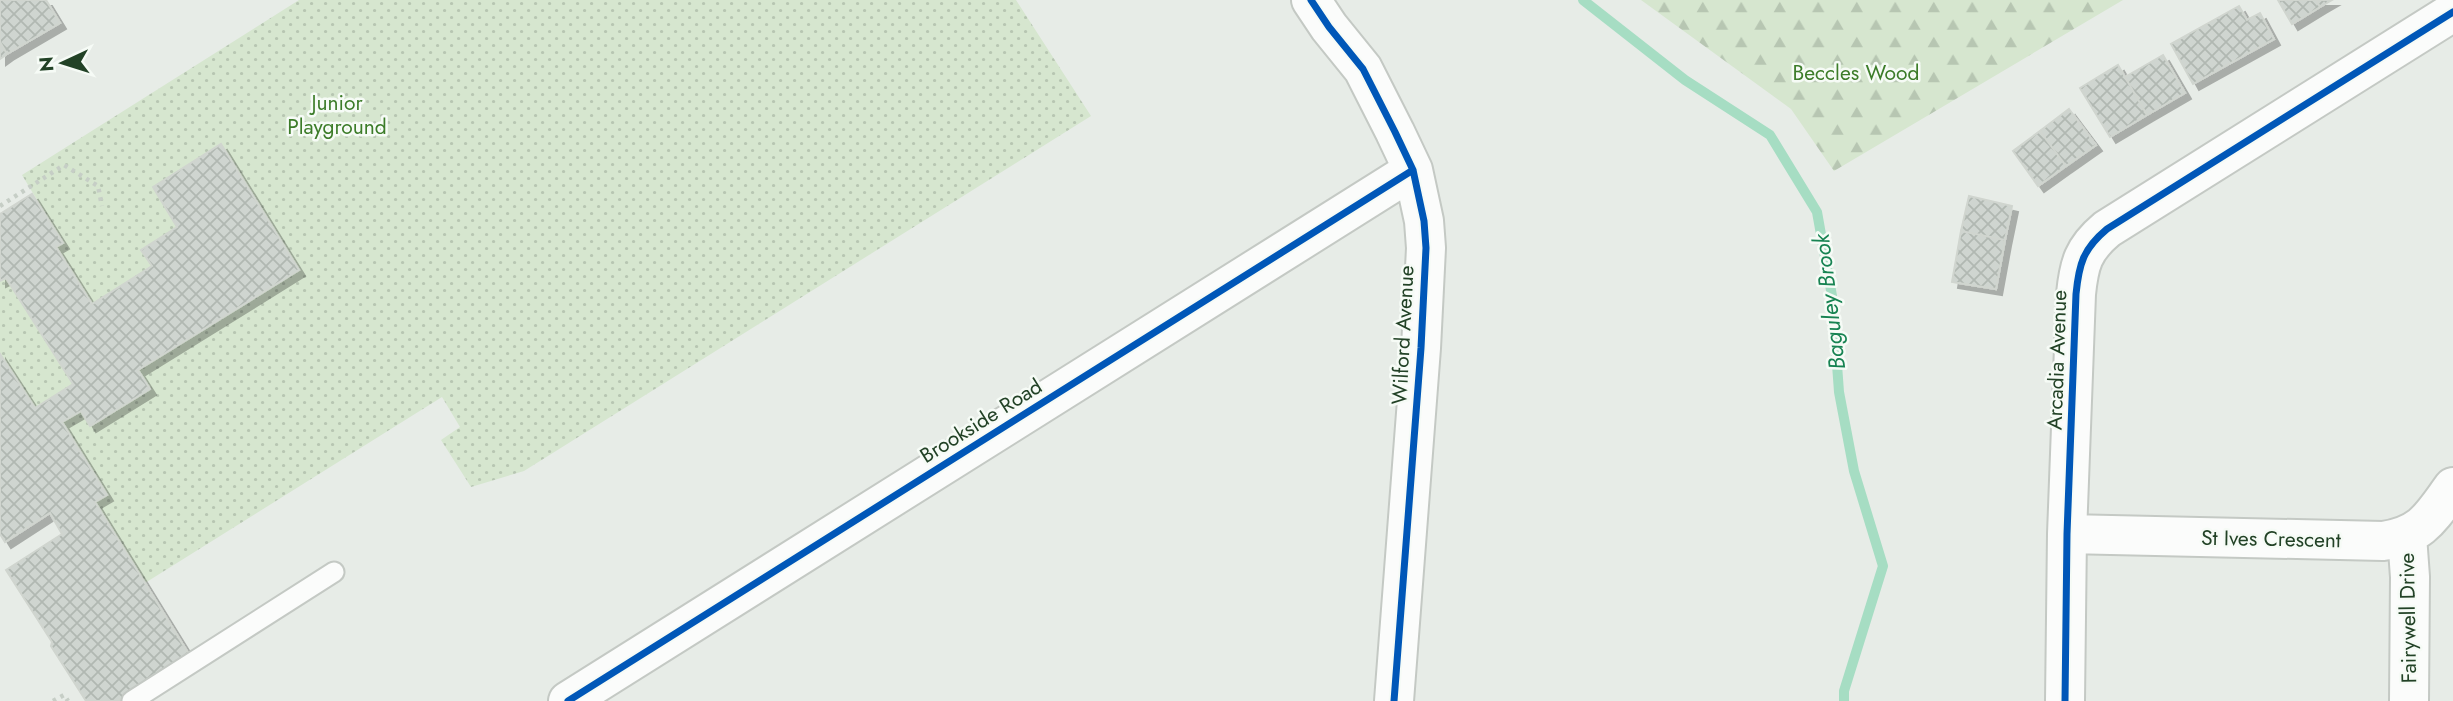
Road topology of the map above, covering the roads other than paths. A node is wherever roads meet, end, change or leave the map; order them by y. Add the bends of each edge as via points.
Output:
1 (1311, 0) edge
2 (2453, 12) edge
3 (1413, 170) junction
4 (2453, 487) edge
5 (2067, 534) junction
6 (2407, 536) junction
7 (334, 572) dead end
8 (132, 701) edge
9 (568, 701) edge
10 (1394, 701) edge
11 (2064, 701) edge
12 (2409, 701) edge

1 - 3 street, Wilford Avenue via 1363,69
2 - 5 street, Arcadia Avenue via 2093,241 2078,272
3 - 9 street, Brookside Road
3 - 10 street, Wilford Avenue via 1424,221 1426,260
4 - 6 street via 2430,519
5 - 6 street, St Ives Crescent via 2383,541
5 - 11 street, Arcadia Avenue
6 - 12 street, Fairywell Drive
7 - 8 lane

